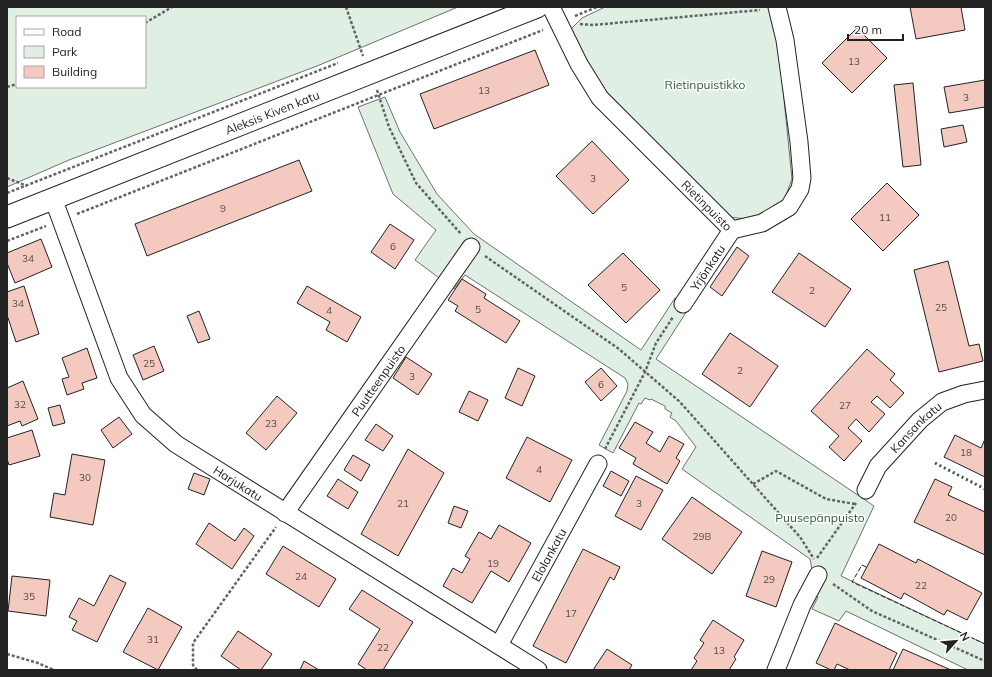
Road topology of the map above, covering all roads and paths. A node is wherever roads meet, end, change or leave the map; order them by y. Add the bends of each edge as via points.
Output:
1 (172, 7) edge
2 (346, 7) edge
3 (537, 7) edge
4 (551, 7) edge
5 (597, 7) edge
6 (779, 9) edge
7 (146, 22) edge
8 (559, 22) junction
9 (369, 50) dead end
10 (362, 53) junction
11 (355, 56) dead end
12 (340, 62) dead end
13 (371, 74) junction
14 (379, 94) junction
15 (7, 178) edge
16 (27, 185) junction
17 (7, 193) edge
18 (52, 198) junction
19 (7, 217) edge
20 (61, 220) junction
21 (732, 230) junction
22 (7, 240) edge
23 (471, 247) junction
24 (683, 304) joint
25 (645, 372) junction
26 (985, 390) edge
27 (598, 464) joint
28 (753, 484) junction
29 (866, 490) joint
30 (855, 504) junction
31 (285, 513) junction
32 (818, 575) joint
33 (499, 645) junction
34 (7, 654) edge
35 (985, 662) edge
36 (54, 670) edge
37 (197, 670) edge
38 (538, 670) edge
39 (776, 670) edge

1 - 7 path
2 - 10 path
3 - 13 street, Aleksis Kiven katu
4 - 8 street, Rietinpuisto
5 - 8 path
6 - 8 path via 593,25
6 - 21 street, Rietinpuisto via 799,142 802,178 800,189 789,207 762,223
8 - 14 path
8 - 21 street, Rietinpuisto via 579,64 600,98
9 - 10 path
10 - 11 path
10 - 13 path
12 - 16 path
13 - 14 path
13 - 18 street, Aleksis Kiven katu
14 - 20 path
14 - 23 path via 389,126 416,183
15 - 16 path
16 - 17 path
18 - 19 street, Aleksis Kiven katu
18 - 20 street, Harjukatu
20 - 22 path
20 - 31 street, Harjukatu via 119,378 143,415 176,444
21 - 24 street, Yrjönkatu
23 - 25 path via 619,349
23 - 31 street, Puutteenpuisto
24 - 25 path via 656,343
25 - 27 path
25 - 28 path via 680,402
26 - 29 street, Kansankatu via 942,402 920,420 878,466
27 - 33 street, Elolankatu
28 - 30 path via 776,471 826,500
28 - 30 path via 800,537 815,561
29 - 30 path
31 - 33 street, Harjukatu
31 - 37 path via 193,643 192,665
32 - 35 path via 872,611
32 - 39 street via 802,605
33 - 38 street, Harjukatu
34 - 36 path

